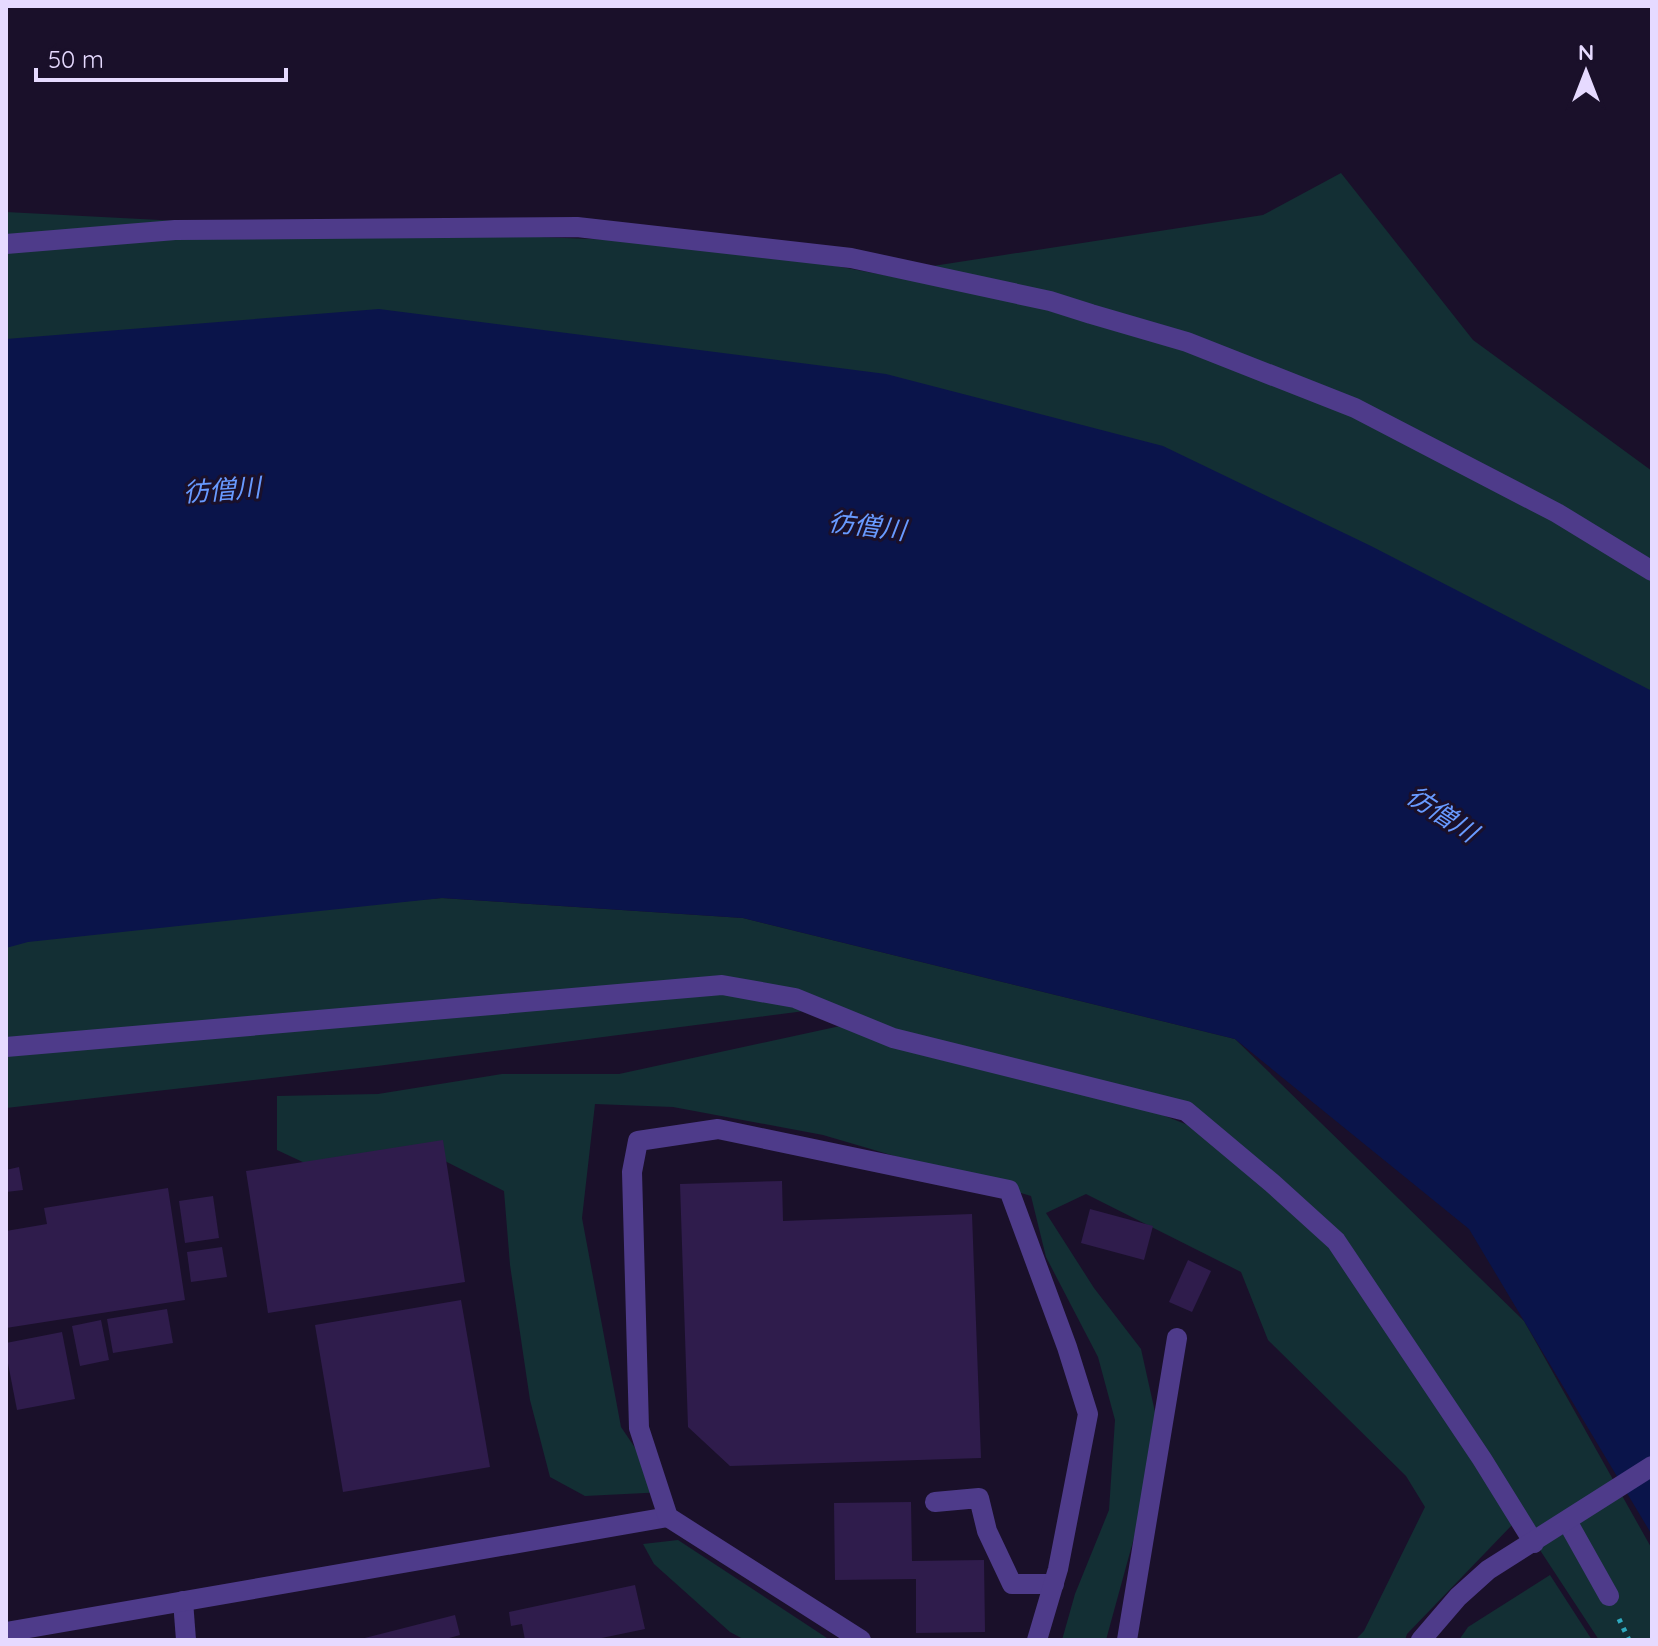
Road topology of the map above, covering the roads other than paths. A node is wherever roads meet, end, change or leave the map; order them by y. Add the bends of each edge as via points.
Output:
1 (6, 244) edge
2 (1652, 571) edge
3 (6, 1047) edge
4 (1177, 1338) dead end
5 (1652, 1466) edge
6 (935, 1502) dead end
7 (668, 1517) junction
8 (1567, 1521) junction
9 (1534, 1543) junction
10 (1054, 1584) junction
11 (1609, 1596) dead end
12 (183, 1601) junction
13 (6, 1632) edge
14 (186, 1640) edge
15 (861, 1640) edge
16 (1037, 1640) edge
17 (1127, 1640) edge
18 (1421, 1640) edge

1 - 2 street via 175,230 577,227 851,258 1050,301 1187,342 1355,408 1544,506
3 - 9 street via 722,985 795,998 893,1038 1186,1111 1336,1241
4 - 17 street
5 - 8 street
6 - 10 street via 979,1498 987,1531 1012,1584
7 - 10 street via 639,1428 632,1172 638,1141 718,1129 1009,1190 1088,1414
7 - 12 street
7 - 15 street
8 - 9 street
8 - 11 street
9 - 18 street via 1488,1570
10 - 16 street
12 - 13 street
12 - 14 street

